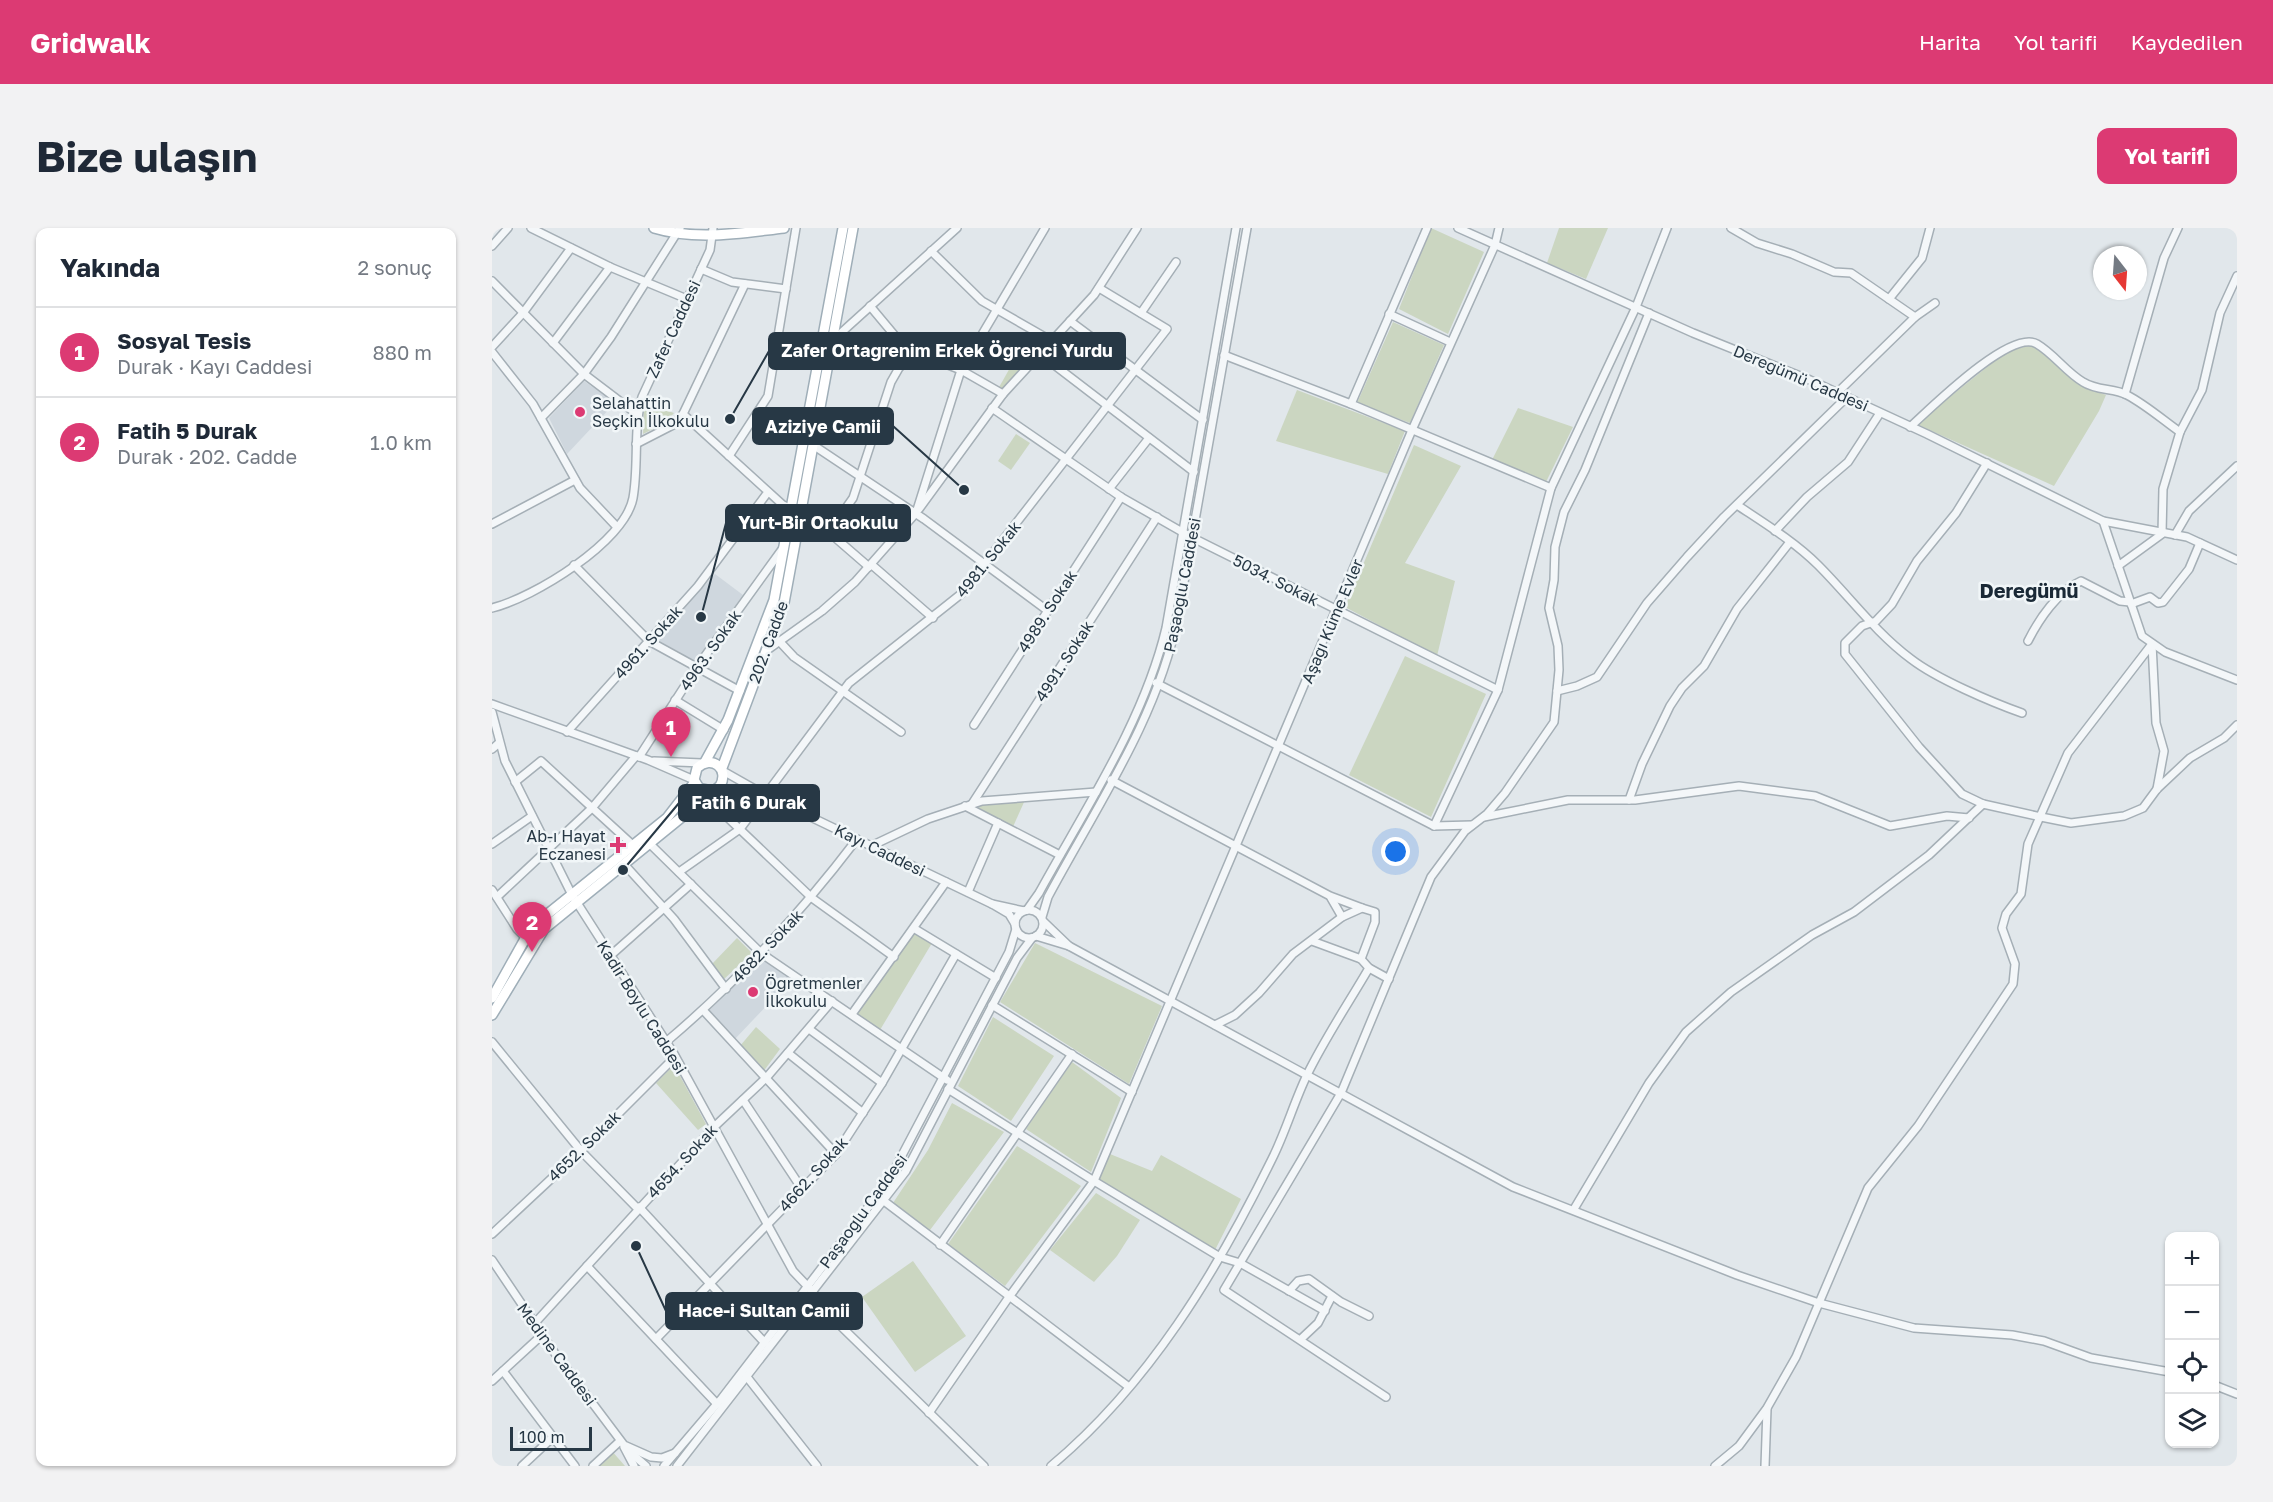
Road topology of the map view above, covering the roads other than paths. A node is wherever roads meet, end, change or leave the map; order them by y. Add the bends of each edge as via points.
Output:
1 (508, 228) edge
2 (531, 228) edge
3 (654, 228) edge
4 (784, 228) edge
5 (796, 228) edge
6 (843, 228) edge
7 (853, 228) edge
8 (957, 228) edge
9 (1045, 228) edge
10 (1137, 228) edge
11 (1247, 228) edge
12 (1427, 228) edge
13 (1458, 228) edge
14 (1499, 228) edge
15 (1667, 228) edge
16 (1731, 228) edge
17 (1930, 228) edge
18 (2178, 228) edge
19 (1236, 229) edge
20 (678, 231) edge
21 (713, 232) edge
22 (1496, 245) junction
23 (492, 246) edge
24 (572, 248) junction
25 (931, 251) junction
26 (1176, 262) dead end
27 (610, 267) junction
28 (701, 269) junction
29 (2237, 276) edge
30 (492, 281) edge
31 (646, 282) junction
32 (745, 284) junction
33 (1099, 288) junction
34 (786, 289) junction
35 (687, 299) junction
36 (1889, 299) junction
37 (1935, 303) dead end
38 (870, 306) junction
39 (1635, 307) junction
40 (996, 310) junction
41 (523, 313) junction
42 (1141, 313) junction
43 (1649, 313) junction
44 (1389, 314) junction
45 (1915, 317) junction
46 (1070, 321) junction
47 (832, 341) junction
48 (1052, 341) junction
49 (1450, 342) junction
50 (553, 343) junction
51 (492, 347) edge
52 (492, 352) edge
53 (1040, 354) junction
54 (1224, 355) junction
55 (911, 356) junction
56 (961, 370) junction
57 (1136, 370) junction
58 (584, 374) junction
59 (1837, 393) junction
60 (1003, 394) junction
61 (2125, 394) junction
62 (1847, 397) junction
63 (1351, 404) junction
64 (1108, 406) junction
65 (992, 408) junction
66 (1880, 413) junction
67 (683, 414) junction
68 (638, 415) junction
69 (541, 418) junction
70 (1203, 420) junction
71 (1910, 427) junction
72 (1412, 430) junction
73 (2180, 432) junction
74 (1149, 438) junction
75 (636, 444) junction
76 (813, 445) junction
77 (729, 456) junction
78 (1066, 459) junction
79 (1987, 463) junction
80 (2237, 466) edge
81 (1194, 471) junction
82 (860, 477) junction
83 (575, 480) junction
84 (1551, 488) junction
85 (1109, 489) junction
86 (768, 492) junction
87 (1121, 497) junction
88 (1737, 505) junction
89 (798, 510) junction
90 (916, 513) junction
91 (1157, 517) junction
92 (2103, 521) junction
93 (492, 524) edge
94 (617, 527) junction
95 (1775, 531) junction
96 (829, 532) junction
97 (1183, 532) junction
98 (2162, 534) junction
99 (2175, 535) junction
100 (1191, 537) junction
101 (1790, 542) junction
102 (2200, 543) junction
103 (784, 546) junction
104 (2237, 560) edge
105 (986, 564) junction
106 (574, 565) junction
107 (871, 566) junction
108 (2118, 566) junction
109 (2130, 603) junction
110 (492, 608) edge
111 (1048, 611) junction
112 (1337, 611) junction
113 (933, 618) junction
114 (1869, 624) junction
115 (649, 640) junction
116 (2028, 641) dead end
117 (780, 642) junction
118 (2152, 644) junction
119 (766, 651) junction
120 (696, 667) junction
121 (1151, 680) junction
122 (2237, 680) edge
123 (1159, 684) junction
124 (1498, 690) junction
125 (740, 691) junction
126 (842, 691) junction
127 (1557, 691) junction
128 (675, 700) junction
129 (492, 704) edge
130 (492, 712) edge
131 (2022, 713) dead end
132 (974, 725) dead end
133 (2237, 725) edge
134 (724, 730) junction
135 (567, 732) junction
136 (901, 732) dead end
137 (499, 743) junction
138 (1279, 745) junction
139 (492, 749) edge
140 (638, 757) junction
141 (648, 760) junction
142 (703, 763) junction
143 (722, 770) junction
144 (1111, 780) junction
145 (695, 781) junction
146 (515, 782) junction
147 (2157, 789) junction
148 (1105, 792) junction
149 (711, 793) junction
150 (1094, 793) junction
151 (767, 796) junction
152 (1629, 800) junction
153 (1983, 804) junction
154 (968, 805) junction
155 (592, 808) junction
156 (532, 816) junction
157 (1483, 817) junction
158 (2041, 817) junction
159 (1969, 818) junction
160 (998, 823) junction
161 (1473, 825) junction
162 (1434, 826) junction
163 (740, 830) junction
164 (857, 839) junction
165 (492, 844) edge
166 (651, 844) junction
167 (871, 846) junction
168 (1236, 847) junction
169 (549, 849) junction
170 (637, 849) junction
171 (1060, 855) junction
172 (624, 864) junction
173 (679, 872) junction
174 (946, 882) junction
175 (691, 884) junction
176 (492, 890) edge
177 (968, 892) junction
178 (497, 897) junction
179 (1330, 897) junction
180 (812, 898) junction
181 (574, 899) junction
182 (992, 904) junction
183 (665, 908) junction
184 (1362, 908) junction
185 (1026, 910) junction
186 (1342, 916) junction
187 (1043, 920) junction
188 (1016, 926) junction
189 (915, 929) junction
190 (1034, 937) junction
191 (1312, 941) junction
192 (529, 942) junction
193 (1069, 946) junction
194 (762, 954) junction
195 (956, 954) junction
196 (610, 956) junction
197 (894, 957) junction
198 (1361, 959) junction
199 (1368, 968) junction
200 (996, 978) junction
201 (1389, 979) junction
202 (726, 989) junction
203 (494, 999) edge
204 (1171, 999) junction
205 (832, 1001) junction
206 (992, 1005) junction
207 (703, 1010) junction
208 (852, 1014) junction
209 (492, 1015) edge
210 (1215, 1025) junction
211 (808, 1029) junction
212 (492, 1042) edge
213 (666, 1042) junction
214 (902, 1048) junction
215 (788, 1053) junction
216 (1072, 1054) junction
217 (675, 1057) junction
218 (1307, 1075) junction
219 (766, 1078) junction
220 (944, 1078) junction
221 (882, 1083) junction
222 (950, 1087) junction
223 (1132, 1092) junction
224 (1341, 1093) junction
225 (743, 1100) junction
226 (863, 1113) junction
227 (714, 1127) junction
228 (1018, 1132) junction
229 (581, 1151) junction
230 (836, 1154) junction
231 (1094, 1181) junction
232 (802, 1189) junction
233 (884, 1201) junction
234 (638, 1208) junction
235 (1574, 1209) junction
236 (767, 1224) junction
237 (492, 1234) edge
238 (940, 1245) junction
239 (1221, 1257) junction
240 (492, 1260) edge
241 (1240, 1263) junction
242 (587, 1266) junction
243 (711, 1284) junction
244 (1289, 1291) junction
245 (810, 1292) junction
246 (1332, 1296) junction
247 (1009, 1297) junction
248 (1819, 1303) junction
249 (1325, 1311) junction
250 (1370, 1316) dead end
251 (534, 1324) junction
252 (542, 1335) junction
253 (656, 1339) junction
254 (1301, 1339) junction
255 (765, 1343) junction
256 (503, 1371) junction
257 (2165, 1371) edge
258 (747, 1377) junction
259 (492, 1381) edge
260 (1129, 1387) junction
261 (2219, 1387) edge
262 (2237, 1394) edge
263 (1386, 1398) dead end
264 (717, 1404) junction
265 (1767, 1408) junction
266 (929, 1413) junction
267 (553, 1437) junction
268 (622, 1443) junction
269 (678, 1452) junction
270 (522, 1466) edge
271 (575, 1466) edge
272 (593, 1466) edge
273 (634, 1466) edge
274 (646, 1466) edge
275 (664, 1466) edge
276 (677, 1466) edge
277 (817, 1466) edge
278 (984, 1466) edge
279 (1051, 1466) edge
280 (1715, 1466) edge
281 (1765, 1466) edge

1 - 23 street
2 - 24 street
3 - 20 main road
4 - 21 main road
5 - 34 street
6 - 89 main road, 202. Cadde
7 - 47 main road, 202. Cadde
8 - 25 street
9 - 40 street
10 - 33 street
11 - 54 street, Paşaoğlu Caddesi
12 - 44 street
13 - 22 street, Deregümü Caddesi
14 - 22 street, Aşağı Küme Evler
15 - 39 street
16 - 36 street via 1757,243 1834,272 1851,273
17 - 36 street via 1922,258
18 - 61 street via 2164,258
19 - 70 street, Paşaoğlu Caddesi
20 - 21 main road
20 - 31 street
21 - 28 street, Zafer Caddesi
22 - 39 street, Deregümü Caddesi
22 - 49 street, Aşağı Küme Evler
24 - 27 street
24 - 41 street
25 - 38 street
25 - 40 street
26 - 42 street
27 - 31 street
27 - 50 street
28 - 32 street
28 - 35 street, Zafer Caddesi
29 - 73 street via 2220,313 2202,390
30 - 41 street
31 - 35 street
31 - 58 street
32 - 34 street
32 - 67 street
33 - 42 street
33 - 46 street
34 - 77 street via 767,400
35 - 68 street, Zafer Caddesi via 644,393
36 - 45 street
37 - 45 street
38 - 47 street
38 - 55 street
39 - 43 street, Deregümü Caddesi
39 - 84 street
40 - 48 street
40 - 56 street
41 - 50 street
41 - 51 street
42 - 57 street, 4981. Sokak via 1167,329
43 - 59 street, Deregümü Caddesi
43 - 127 street via 1564,512 1549,608 1558,646
44 - 49 street
44 - 63 street
45 - 59 street
46 - 48 street
46 - 57 street
47 - 76 main road, 202. Cadde
48 - 53 street
49 - 72 street, Aşağı Küme Evler
50 - 58 street
52 - 69 street
53 - 60 street
53 - 64 street
54 - 63 street
54 - 100 street, Paşaoğlu Caddesi
55 - 56 street via 918,353
55 - 82 street via 891,382
56 - 60 street
56 - 90 street
57 - 64 street, 4981. Sokak
57 - 70 street
58 - 68 street
58 - 69 street
59 - 62 street, Deregümü Caddesi
60 - 65 street
61 - 71 street via 2083,383 2037,344 2022,341 1988,361
61 - 73 street
62 - 66 street, Deregümü Caddesi
62 - 88 street
63 - 72 street
64 - 74 street
64 - 78 street, 4981. Sokak
65 - 78 street, 5034. Sokak
65 - 90 street
66 - 71 street, Deregümü Caddesi
66 - 95 street via 1848,462
67 - 75 street via 673,425
67 - 77 street
68 - 75 street, Zafer Caddesi
69 - 83 street
70 - 81 street, Paşaoğlu Caddesi
71 - 79 street, Deregümü Caddesi
72 - 84 street
72 - 112 street, Aşağı Küme Evler
73 - 98 street via 2163,489
74 - 81 street
74 - 85 street
75 - 94 street, Zafer Caddesi via 633,497
76 - 82 street
76 - 89 main road, 202. Cadde
77 - 86 street
78 - 85 street, 5034. Sokak
78 - 105 street, 4981. Sokak
79 - 92 street, Deregümü Caddesi
79 - 114 street via 1956,513 1917,561 1892,604
80 - 99 street via 2189,511
81 - 97 street, Paşaoğlu Caddesi
82 - 90 street
82 - 96 street via 851,502
83 - 93 street
83 - 94 street
84 - 124 street
85 - 87 street, 5034. Sokak
86 - 89 street
86 - 115 street, 4961. Sokak via 709,573
87 - 91 street, 5034. Sokak
87 - 111 street, 4989. Sokak
88 - 95 street
88 - 127 street via 1647,603 1597,676
89 - 96 street
89 - 103 main road, 202. Cadde
89 - 119 main road, 202. Cadde via 784,603
90 - 105 street
90 - 107 street
91 - 97 street, 5034. Sokak
91 - 154 street, 4991. Sokak
92 - 98 street, Deregümü Caddesi
92 - 108 street
94 - 106 street, Zafer Caddesi
95 - 101 street
96 - 107 street
97 - 100 street, 5034. Sokak
97 - 121 street, Paşaoğlu Caddesi via 1166,628
98 - 99 street, Deregümü Caddesi
98 - 108 street
99 - 102 street, Deregümü Caddesi
100 - 112 street, 5034. Sokak
100 - 123 street, Paşaoğlu Caddesi via 1175,630
101 - 114 street via 1857,605
101 - 152 street via 1737,609 1704,666 1670,706
102 - 104 street, Deregümü Caddesi
102 - 109 street via 2189,569 2163,602 2150,597
103 - 120 street, 4963. Sokak
103 - 125 main road, 202. Cadde via 770,612
105 - 111 street
105 - 113 street, 4981. Sokak via 956,599
106 - 110 street, Zafer Caddesi via 537,591
106 - 115 street
107 - 113 street
107 - 117 street
108 - 109 street
109 - 116 street via 2082,581 2060,596
109 - 118 street via 2142,636
111 - 132 street, 4989. Sokak
112 - 124 street, 5034. Sokak
112 - 138 street, Aşağı Küme Evler
113 - 126 street, 4981. Sokak
114 - 131 street via 1913,661 1992,703
114 - 153 street via 1845,643 1845,654 1962,794
115 - 120 street
115 - 135 street, 4961. Sokak
117 - 119 street
117 - 126 street via 794,657
118 - 122 street
118 - 147 street via 2156,723 2164,751
118 - 158 street via 2068,753
119 - 143 main road, 202. Cadde
120 - 125 street
120 - 128 street, 4963. Sokak
121 - 123 street
121 - 150 street, Paşaoğlu Caddesi
123 - 138 street
123 - 144 street, Paşaoğlu Caddesi
124 - 162 street
125 - 134 main road, 202. Cadde
126 - 136 street
126 - 151 street, 4981. Sokak
127 - 157 street via 1554,722 1505,794
128 - 134 street
128 - 140 street, 4963. Sokak
129 - 135 street
130 - 137 street, Kadir Boylu Caddesi
133 - 147 street via 2224,738 2190,758
134 - 142 main road, 202. Cadde
135 - 140 street
137 - 139 street
137 - 146 street, Kadir Boylu Caddesi
138 - 162 street
138 - 168 street, Aşağı Küme Evler
140 - 141 street
140 - 155 street, 4963. Sokak
141 - 142 street
141 - 145 street
142 - 143 main road via 714,762
142 - 145 main road via 695,770
143 - 149 main road via 722,784
143 - 151 street, Kayı Caddesi
144 - 148 street, Paşaoğlu Caddesi
144 - 168 street
145 - 149 main road
145 - 170 main road via 676,810
146 - 155 street via 541,761
146 - 156 street, Kadir Boylu Caddesi
147 - 158 street via 2143,808 2124,816 2071,823
148 - 150 street
148 - 187 street, Paşaoğlu Caddesi via 1048,897
149 - 151 street, Kayı Caddesi
149 - 163 street
149 - 166 main road
150 - 154 street via 997,798
150 - 171 street, Paşaoğlu Caddesi
151 - 163 street, 4981. Sokak
151 - 164 street, Kayı Caddesi
152 - 157 street via 1568,800
152 - 159 street via 1739,786 1815,796 1890,826 1947,816
153 - 158 street
153 - 159 street
154 - 160 street
154 - 167 street
155 - 169 street, 4963. Sokak
155 - 170 street
156 - 165 street
156 - 169 street, Kadir Boylu Caddesi
157 - 161 street
158 - 248 street via 2028,844 2021,894 2006,914 2002,928 2015,964 2013,984 1918,1126 1868,1188
159 - 235 street via 1929,855 1854,912 1812,935 1731,992 1686,1032 1649,1083
160 - 171 street
160 - 177 street
161 - 162 street
161 - 201 street via 1431,877
163 - 173 street, 4981. Sokak
163 - 180 street
164 - 167 street, Kayı Caddesi
164 - 180 street, 4682. Sokak
166 - 170 main road
166 - 173 street
167 - 174 street, Kayı Caddesi
168 - 179 street
168 - 204 street, Aşağı Küme Evler
169 - 178 street, 4963. Sokak
169 - 181 street, Kadir Boylu Caddesi
170 - 172 main road
170 - 181 main road
171 - 185 street, Paşaoğlu Caddesi
172 - 181 main road
172 - 183 street
173 - 175 street
174 - 177 street, Kayı Caddesi
174 - 189 street
175 - 183 street
175 - 194 street
176 - 178 street
177 - 182 street, Kayı Caddesi
178 - 192 street
179 - 184 street
179 - 186 street
180 - 194 street, 4682. Sokak
180 - 197 street
181 - 192 main road via 539,921
181 - 196 street, Kadir Boylu Caddesi
182 - 185 street, Kayı Caddesi
182 - 188 street, Kayı Caddesi via 1009,914
183 - 196 street
183 - 202 street
184 - 186 street
184 - 198 street via 1376,916
185 - 187 street via 1035,911
185 - 188 street via 1018,916
186 - 191 street
187 - 190 street via 1042,931
187 - 193 street
188 - 190 street via 1022,936
188 - 200 street, Paşaoğlu Caddesi via 1012,947
189 - 195 street
189 - 197 street
190 - 193 street
190 - 206 street, Paşaoğlu Caddesi via 1017,958
191 - 198 street
191 - 210 street via 1293,954 1235,1015
192 - 203 main road
193 - 204 street
194 - 202 street, 4682. Sokak
194 - 205 street
195 - 200 street
195 - 214 street, 4662. Sokak
196 - 213 street, Kadir Boylu Caddesi
197 - 208 street
198 - 199 street
199 - 201 street
199 - 218 street
200 - 220 street, Paşaoğlu Caddesi
201 - 224 street
202 - 207 street, 4682. Sokak
203 - 209 main road
204 - 210 street
204 - 223 street, Aşağı Küme Evler
205 - 208 street
205 - 211 street, 4654. Sokak
206 - 216 street
206 - 222 street, Paşaoğlu Caddesi
207 - 213 street, 4682. Sokak
207 - 219 street
208 - 214 street
210 - 218 street
211 - 215 street, 4654. Sokak
211 - 221 street
212 - 229 street
213 - 217 street, Kadir Boylu Caddesi
214 - 220 street
214 - 221 street, 4662. Sokak
215 - 219 street, 4654. Sokak
215 - 226 street
216 - 223 street
216 - 228 street
217 - 227 street, Kadir Boylu Caddesi
217 - 229 street, 4652. Sokak
218 - 224 street
218 - 239 street via 1273,1157
219 - 225 street, 4654. Sokak
219 - 230 street
220 - 222 street
220 - 245 street, Paşaoğlu Caddesi via 899,1166
221 - 226 street, 4662. Sokak
222 - 228 street
222 - 233 street, Paşaoğlu Caddesi via 906,1171
223 - 231 street, Aşağı Küme Evler
224 - 235 street via 1513,1187
224 - 241 street
225 - 227 street, 4654. Sokak
225 - 232 street
226 - 230 street, 4662. Sokak
227 - 234 street, 4654. Sokak
227 - 236 street, Kadir Boylu Caddesi
228 - 231 street
228 - 238 street
229 - 234 street
229 - 237 street, 4652. Sokak
230 - 232 street, 4662. Sokak
231 - 239 street
231 - 247 street, Aşağı Küme Evler
232 - 236 street, 4662. Sokak
233 - 238 street
233 - 245 street, Paşaoğlu Caddesi
234 - 242 street, 4654. Sokak
234 - 243 street
235 - 248 street via 1737,1275
236 - 243 street, 4662. Sokak
236 - 245 street, Kadir Boylu Caddesi via 793,1271
238 - 247 street
239 - 241 street
239 - 260 street via 1161,1349
240 - 251 street, Medine Caddesi
241 - 244 street
241 - 254 street via 1224,1290
242 - 251 street, 4654. Sokak
242 - 253 street
243 - 253 street, 4662. Sokak
243 - 255 street
244 - 246 street via 1307,1278
244 - 249 street
245 - 255 street, Paşaoğlu Caddesi
245 - 258 street, Paşaoğlu Caddesi
245 - 266 street, Kadir Boylu Caddesi
246 - 249 street
246 - 250 street
247 - 260 street
247 - 266 street, Aşağı Küme Evler
248 - 257 street via 1914,1328 2044,1341 2091,1358
248 - 265 street via 1796,1357
249 - 254 street via 1314,1330
251 - 252 street, Medine Caddesi
252 - 256 street
252 - 268 street, Medine Caddesi
253 - 264 street
254 - 263 street
255 - 264 street, Paşaoğlu Caddesi
256 - 259 street
256 - 267 street
258 - 276 street, Paşaoğlu Caddesi
258 - 277 street
260 - 279 street via 1091,1433
261 - 262 street
264 - 269 street, Paşaoğlu Caddesi
265 - 280 street via 1739,1446
265 - 281 street
266 - 278 street, Kadir Boylu Caddesi
267 - 270 street
267 - 271 street
268 - 269 street via 639,1454 657,1458
268 - 272 street
268 - 273 street, Medine Caddesi
268 - 274 street, Medine Caddesi
269 - 275 street, Paşaoğlu Caddesi

